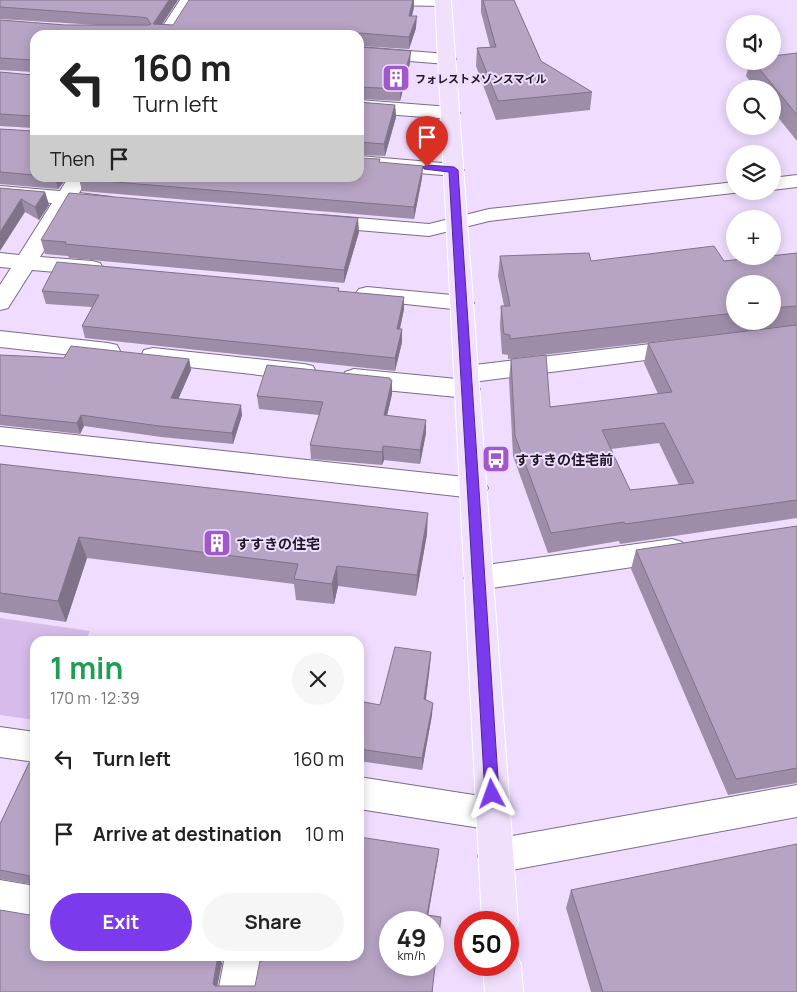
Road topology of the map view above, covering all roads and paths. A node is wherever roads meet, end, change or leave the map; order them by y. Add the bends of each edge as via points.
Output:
1 (188, 0) edge
2 (385, 0) edge
3 (443, 1) edge
4 (169, 30) edge
5 (364, 52) edge
6 (447, 59) junction
7 (364, 106) edge
8 (450, 113) junction
9 (364, 162) edge
10 (454, 170) junction
11 (797, 181) edge
12 (75, 182) edge
13 (781, 183) edge
14 (726, 189) edge
15 (0, 192) edge
16 (65, 198) junction
17 (124, 203) edge
18 (301, 219) edge
19 (458, 223) junction
20 (0, 260) edge
21 (25, 262) junction
22 (114, 270) edge
23 (342, 292) edge
24 (0, 303) edge
25 (462, 303) junction
26 (0, 339) edge
27 (710, 345) edge
28 (467, 381) junction
29 (0, 436) edge
30 (474, 488) junction
31 (700, 546) edge
32 (479, 578) junction
33 (0, 742) edge
34 (30, 746) edge
35 (364, 794) edge
36 (797, 802) edge
37 (494, 814) junction
38 (496, 856) junction
39 (0, 898) edge
40 (30, 903) edge
41 (499, 911) edge
42 (243, 961) edge
43 (503, 976) edge
44 (237, 992) edge
45 (504, 992) edge

1 - 4 street
2 - 3 street
3 - 6 main road
5 - 6 street
6 - 8 main road
7 - 8 street
8 - 10 main road
9 - 10 street
10 - 19 main road
11 - 13 street
12 - 16 street
14 - 19 street via 489,215
15 - 16 street
16 - 17 street
16 - 21 street
18 - 19 street via 429,230
19 - 25 main road
20 - 21 street
21 - 22 street
21 - 24 street
23 - 25 street
25 - 28 main road
26 - 28 street via 329,375
27 - 28 street
28 - 30 main road
29 - 30 street
30 - 32 main road
31 - 32 street
32 - 37 main road
33 - 34 street
35 - 37 street
36 - 38 street
37 - 38 main road
38 - 41 main road
39 - 40 street
42 - 44 street
43 - 45 main road

